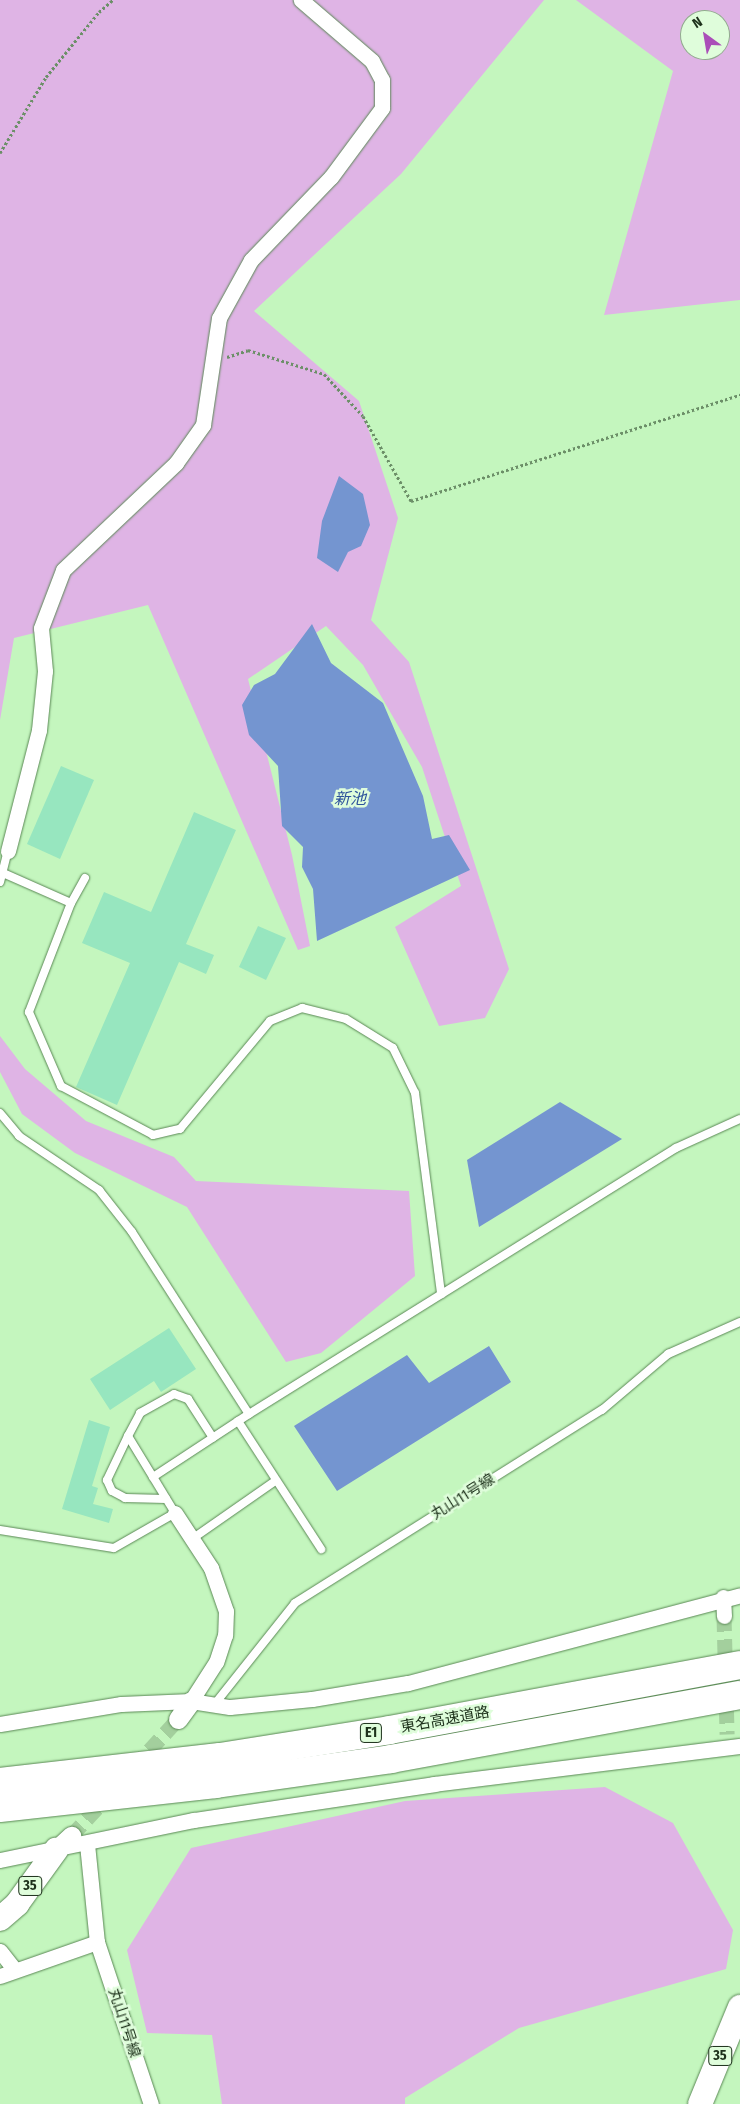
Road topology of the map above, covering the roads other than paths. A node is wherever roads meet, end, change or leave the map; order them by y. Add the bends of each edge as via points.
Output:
1 (301, 0) edge
2 (4, 855) edge
3 (3, 873) junction
4 (85, 878) dead end
5 (0, 882) edge
6 (71, 903) junction
7 (0, 1113) edge
8 (740, 1119) edge
9 (441, 1294) junction
10 (740, 1322) edge
11 (249, 1414) junction
12 (238, 1421) junction
13 (128, 1436) junction
14 (213, 1438) junction
15 (153, 1477) junction
16 (275, 1480) junction
17 (166, 1498) junction
18 (175, 1513) junction
19 (0, 1530) edge
20 (192, 1538) junction
21 (321, 1550) dead end
22 (740, 1595) edge
23 (723, 1597) junction
24 (724, 1616) tunnel mouth
25 (740, 1665) edge
26 (740, 1695) edge
27 (191, 1701) junction
28 (213, 1705) junction
29 (178, 1719) tunnel mouth
30 (0, 1724) edge
31 (732, 1743) edge
32 (0, 1782) edge
33 (0, 1808) edge
34 (71, 1844) junction
35 (0, 1860) edge
36 (0, 1919) edge
37 (97, 1942) junction
38 (0, 1951) edge
39 (14, 1969) junction
40 (0, 1976) edge
41 (737, 2019) edge
42 (151, 2104) edge
43 (700, 2104) edge

1 - 2 street via 372,61 382,80 382,108 331,177 251,260 220,318 202,425 176,463 63,570 40,628 45,671 39,730
2 - 3 lane
3 - 5 lane
3 - 6 lane
4 - 6 lane
6 - 9 lane via 28,1012 62,1086 153,1135 180,1129 270,1021 302,1008 346,1018 393,1048 415,1093
7 - 11 lane via 19,1136 98,1190 132,1232
8 - 9 lane via 676,1148
9 - 11 lane
10 - 28 lane, 丸山11号線 via 668,1354 602,1410 295,1603
11 - 12 lane
12 - 14 lane
12 - 16 lane
13 - 14 lane via 140,1413 174,1394 188,1399
13 - 15 lane
13 - 17 lane via 107,1480 112,1491 125,1498
14 - 15 lane
15 - 17 lane
16 - 20 lane
16 - 21 lane
17 - 18 lane
18 - 19 lane via 114,1548
18 - 20 street
20 - 27 street via 211,1568 226,1611 225,1635 216,1662
22 - 23 street
23 - 24 street
23 - 28 street via 408,1683 312,1700 230,1708
25 - 32 highway, 東名高速道路 / E1 via 390,1730 220,1757
26 - 33 highway, 東名高速道路 / E1 via 381,1760 216,1784
27 - 28 street
27 - 29 street
27 - 30 street via 121,1704
31 - 34 street via 194,1820
34 - 35 street
34 - 36 main road, 35
34 - 37 street, 丸山11号線
37 - 39 street
37 - 42 street, 丸山11号線
38 - 39 street
39 - 40 street
41 - 43 main road, 35

